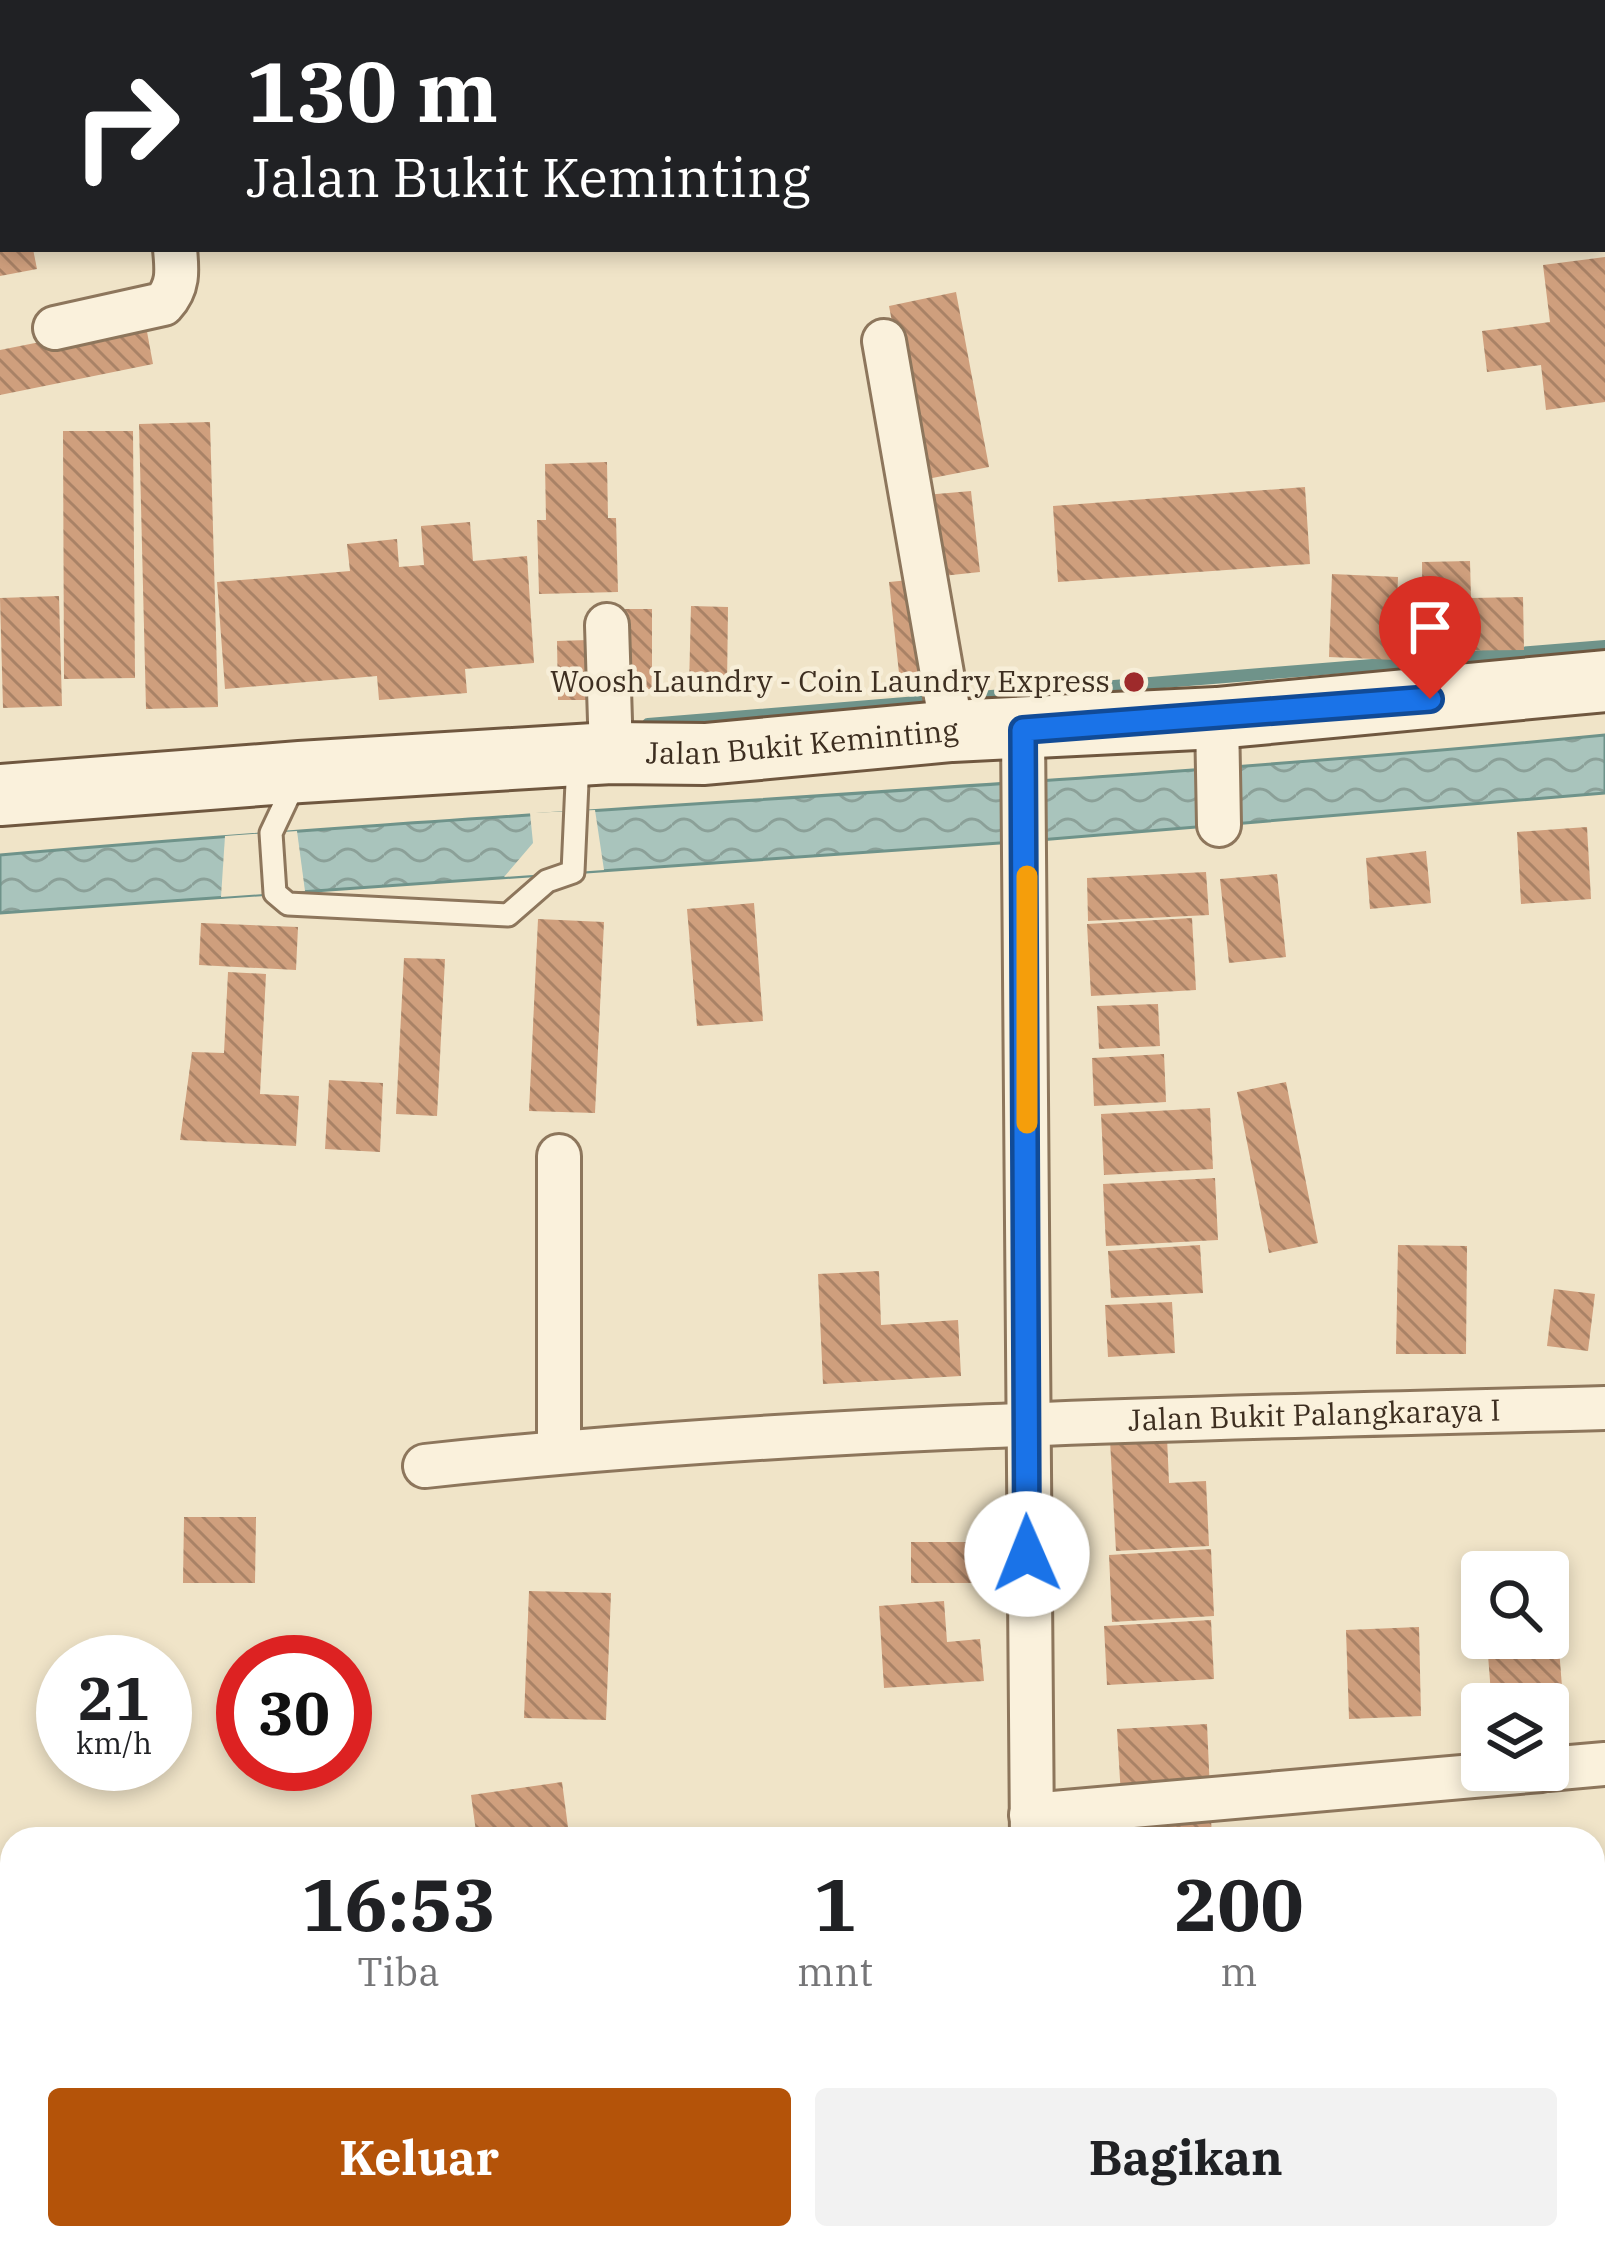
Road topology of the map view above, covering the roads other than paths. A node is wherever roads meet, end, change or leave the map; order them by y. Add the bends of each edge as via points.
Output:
1 (175, 252) edge
2 (55, 328) dead end
3 (884, 341) dead end
4 (607, 625) dead end
5 (1605, 681) edge
6 (952, 731) junction
7 (1217, 744) junction
8 (1023, 756) junction
9 (300, 772) junction
10 (588, 773) junction
11 (0, 795) edge
12 (1219, 825) dead end
13 (559, 1156) dead end
14 (1605, 1408) edge
15 (1025, 1424) junction
16 (559, 1452) junction
17 (425, 1466) dead end
18 (1605, 1764) edge
19 (1569, 1768) edge
20 (1461, 1779) edge
21 (1032, 1827) edge

1 - 2 street via 173,294 164,304
3 - 6 street
4 - 10 street
5 - 7 main road, Jalan Bukit Keminting
6 - 8 main road, Jalan Bukit Keminting
6 - 10 main road, Jalan Bukit Keminting
7 - 8 main road, Jalan Bukit Keminting
7 - 12 street
8 - 15 street
9 - 10 main road, Jalan Bukit Keminting
9 - 10 lane via 271,833 275,893 299,909 508,915 547,880 573,872
9 - 11 main road, Jalan Bukit Keminting
13 - 16 street
14 - 15 street, Jalan Bukit Palangkaraya I
15 - 16 street, Jalan Bukit Palangkaraya I
15 - 21 street
16 - 17 street, Jalan Bukit Palangkaraya I
18 - 19 street
20 - 21 street

